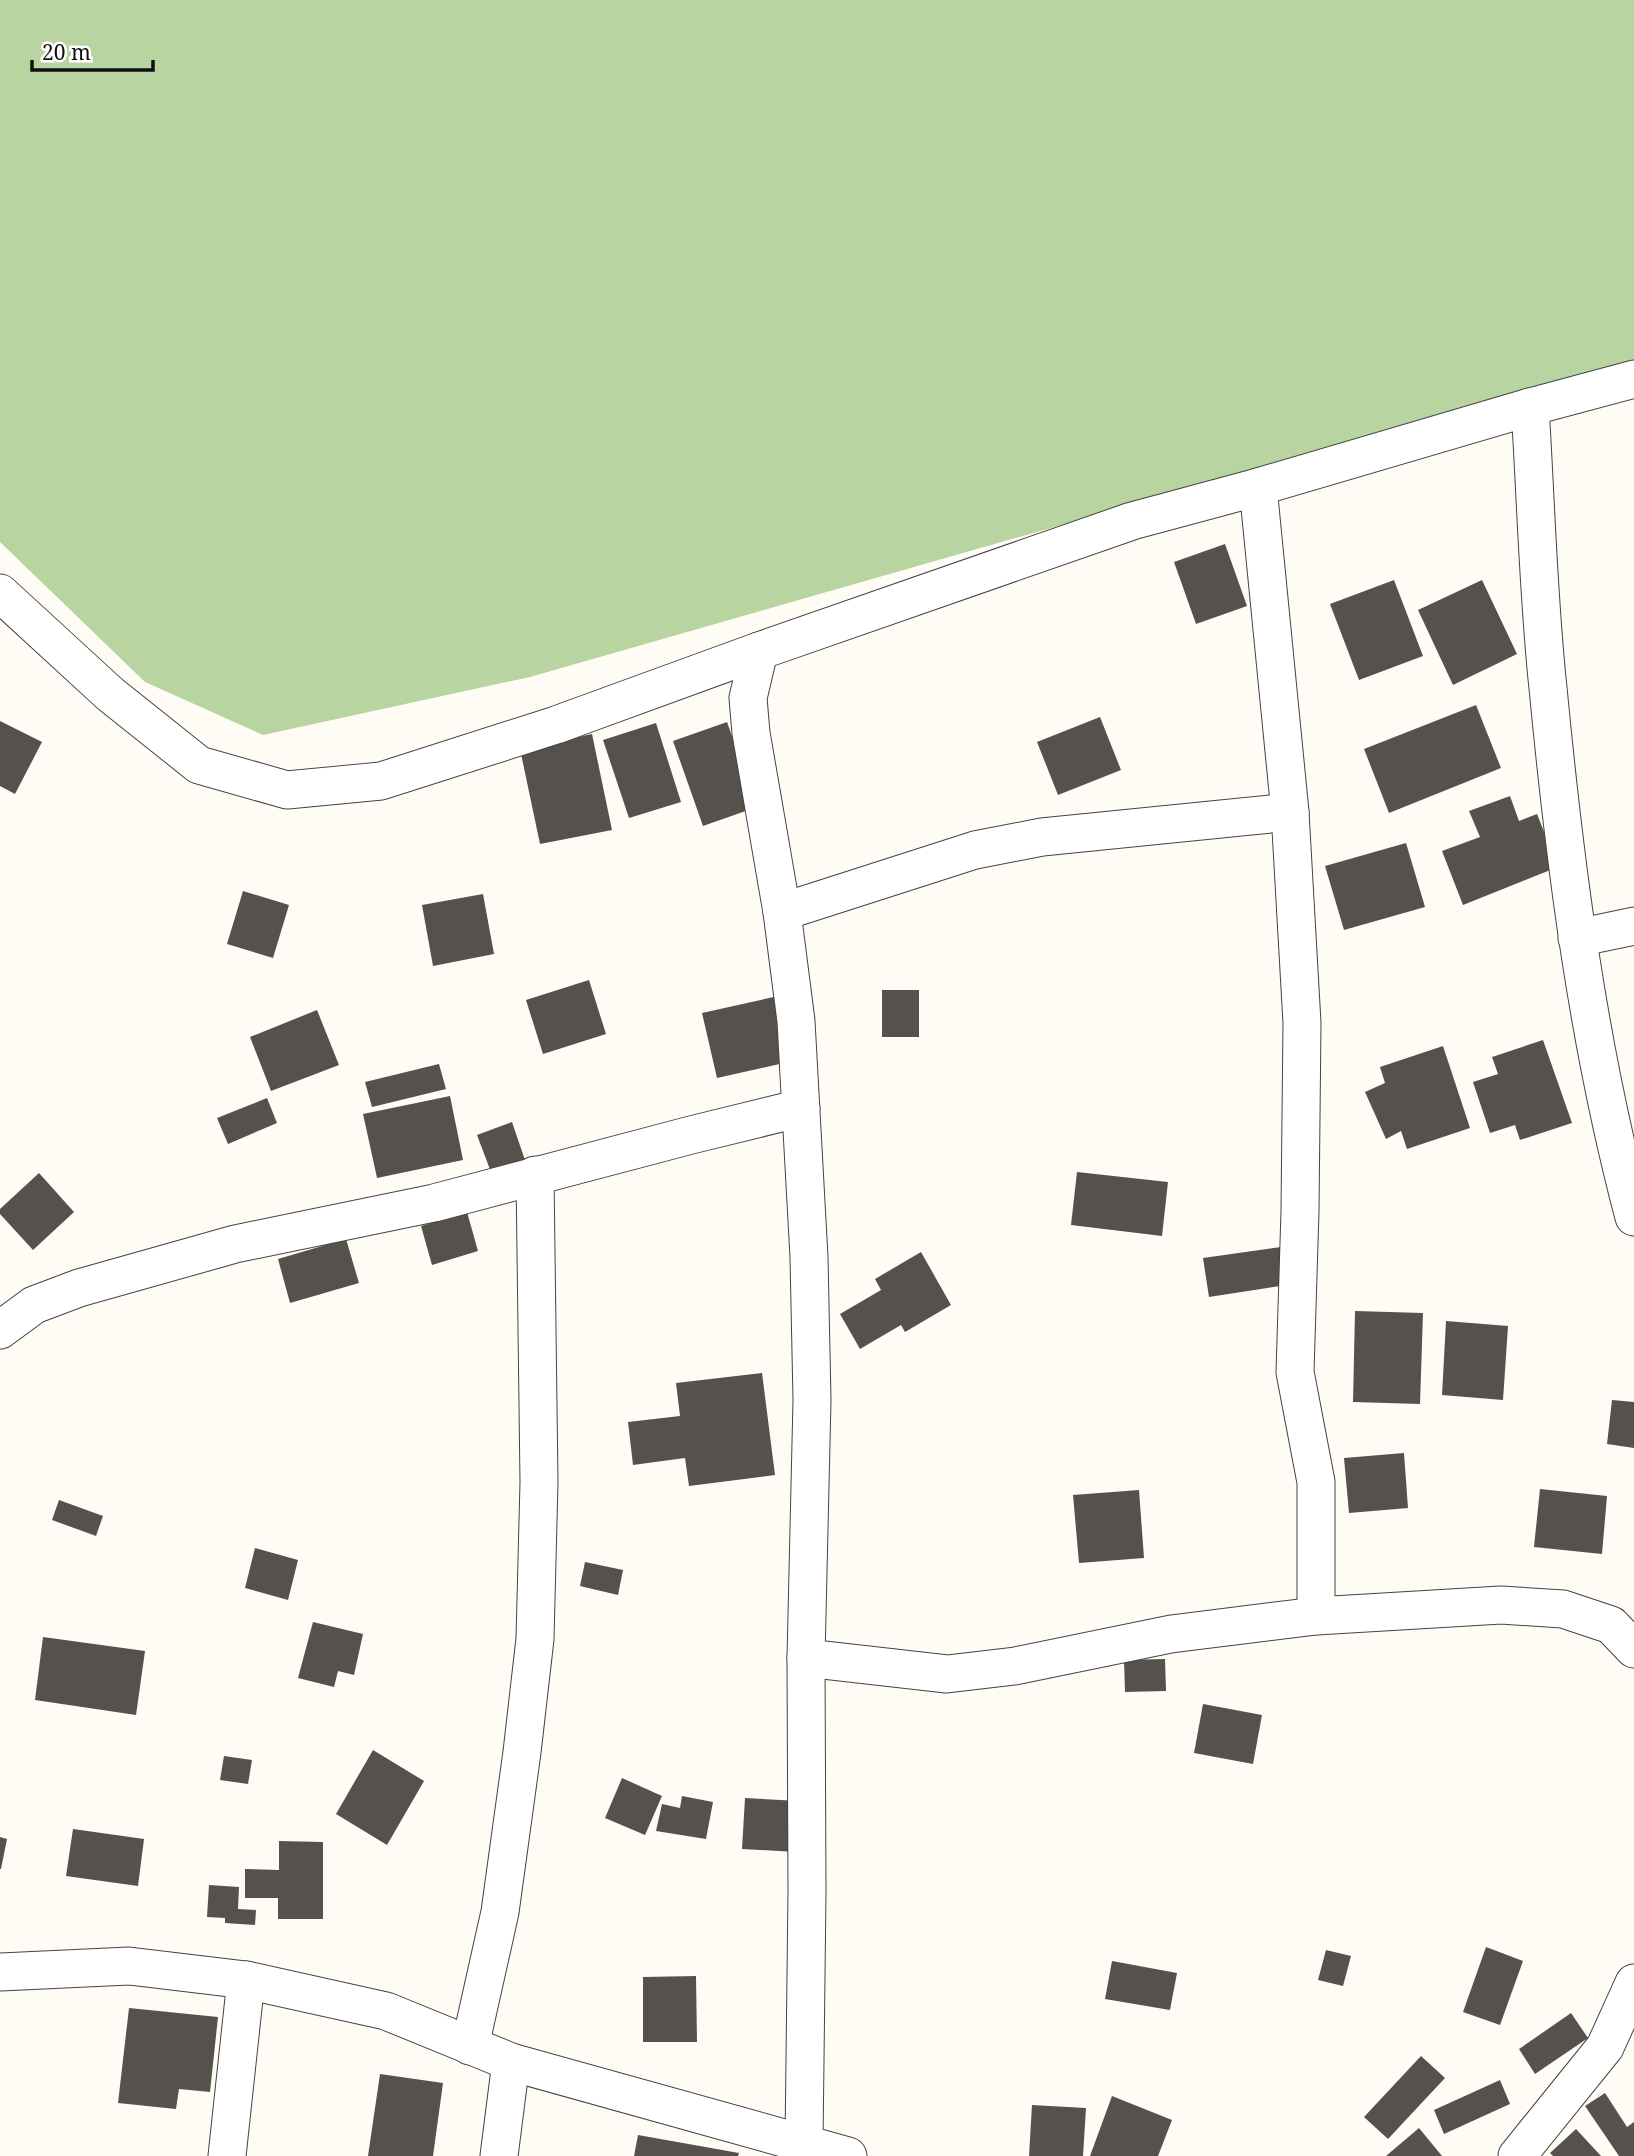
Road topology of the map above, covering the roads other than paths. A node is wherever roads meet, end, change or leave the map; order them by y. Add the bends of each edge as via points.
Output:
1 (1634, 380) edge
2 (1530, 407) junction
3 (1258, 487) junction
4 (0, 593) edge
5 (759, 651) junction
6 (1290, 812) junction
7 (782, 912) junction
8 (1634, 926) edge
9 (1577, 938) junction
10 (801, 1108) junction
11 (535, 1175) junction
12 (1634, 1217) edge
13 (0, 1330) edge
14 (1316, 1616) junction
15 (1634, 1649) edge
16 (806, 1657) junction
17 (0, 1972) edge
18 (246, 1980) junction
19 (1634, 1983) edge
20 (470, 2046) junction
21 (511, 2062) junction
22 (804, 2144) junction
23 (227, 2156) edge
24 (499, 2156) edge
25 (848, 2156) edge
26 (1517, 2156) edge

1 - 2 street
2 - 3 street
2 - 9 street via 1547,686
3 - 5 street via 1132,521
3 - 6 street
4 - 5 street via 110,694 199,765 287,790 381,781 556,726
5 - 7 street via 748,698 750,721
6 - 7 street via 1016,842 962,854
6 - 14 street via 1302,1023 1295,1372 1316,1482
7 - 10 street
8 - 9 street
9 - 12 street via 1616,1150
10 - 11 street
10 - 16 street via 812,1399
11 - 13 street via 434,1203 235,1244 79,1288 34,1305
11 - 20 street via 539,1482 535,1639 500,1912
14 - 15 street via 1501,1605 1563,1609 1611,1625
14 - 16 street via 1171,1634 1015,1667 947,1674
16 - 22 street
17 - 18 street via 129,1966
18 - 20 street via 386,2011
18 - 23 street
19 - 26 street via 1605,2047
20 - 21 street
21 - 22 street
21 - 24 street
22 - 25 street

